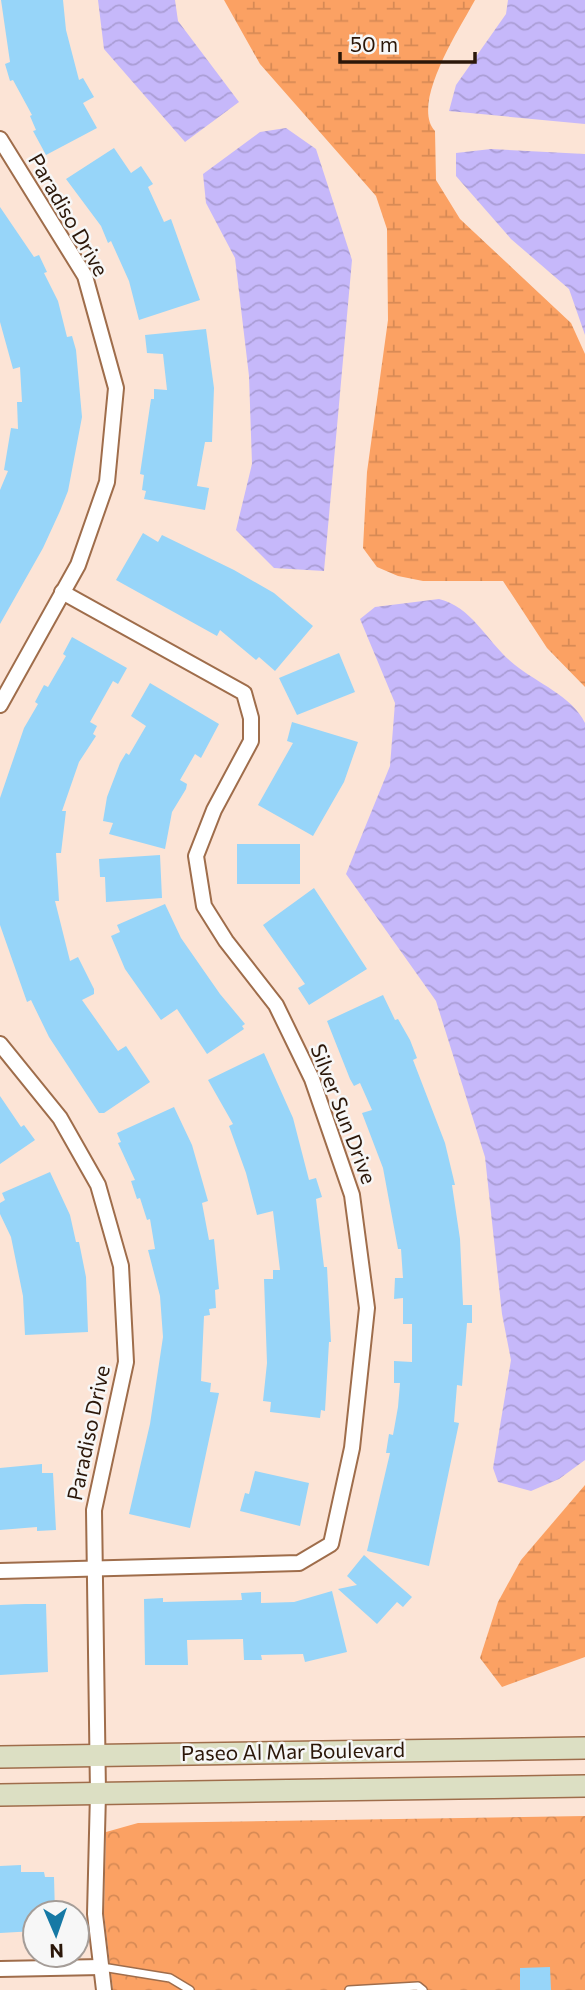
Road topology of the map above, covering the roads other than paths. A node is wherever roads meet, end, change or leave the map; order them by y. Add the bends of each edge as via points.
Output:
1 (0, 139) edge
2 (62, 592) junction
3 (0, 705) edge
4 (0, 1044) edge
5 (96, 1567) junction
6 (0, 1571) edge
7 (585, 1748) edge
8 (98, 1756) junction
9 (0, 1757) edge
10 (585, 1786) edge
11 (98, 1793) junction
12 (0, 1795) edge
13 (101, 1967) junction
14 (0, 1969) edge
15 (104, 1990) edge
16 (190, 1990) edge
17 (349, 1990) edge
18 (423, 1990) edge

1 - 2 street, Paradiso Drive via 85,276 116,388 107,482 78,565
2 - 3 street, Paradiso Drive
2 - 5 street, Silver Sun Drive via 244,693 251,740 195,856 204,906 276,1005 312,1079 352,1195 368,1308 352,1448 331,1544 299,1563
4 - 5 street, Paradiso Drive via 60,1118 98,1185 121,1266 125,1362 94,1510
5 - 6 street, Silver Sun Drive
5 - 8 street, Paradiso Drive
7 - 8 main road, Paseo Al Mar Boulevard
8 - 9 main road, Paseo Al Mar Boulevard
8 - 11 street, Paradiso Drive
10 - 11 main road, Paseo Al Mar Boulevard
11 - 12 main road, Paseo Al Mar Boulevard
11 - 13 street, Paradiso Drive via 95,1914
13 - 14 street
13 - 15 street, Paradiso Drive
13 - 16 lane via 170,1978
17 - 18 lane via 418,1986

